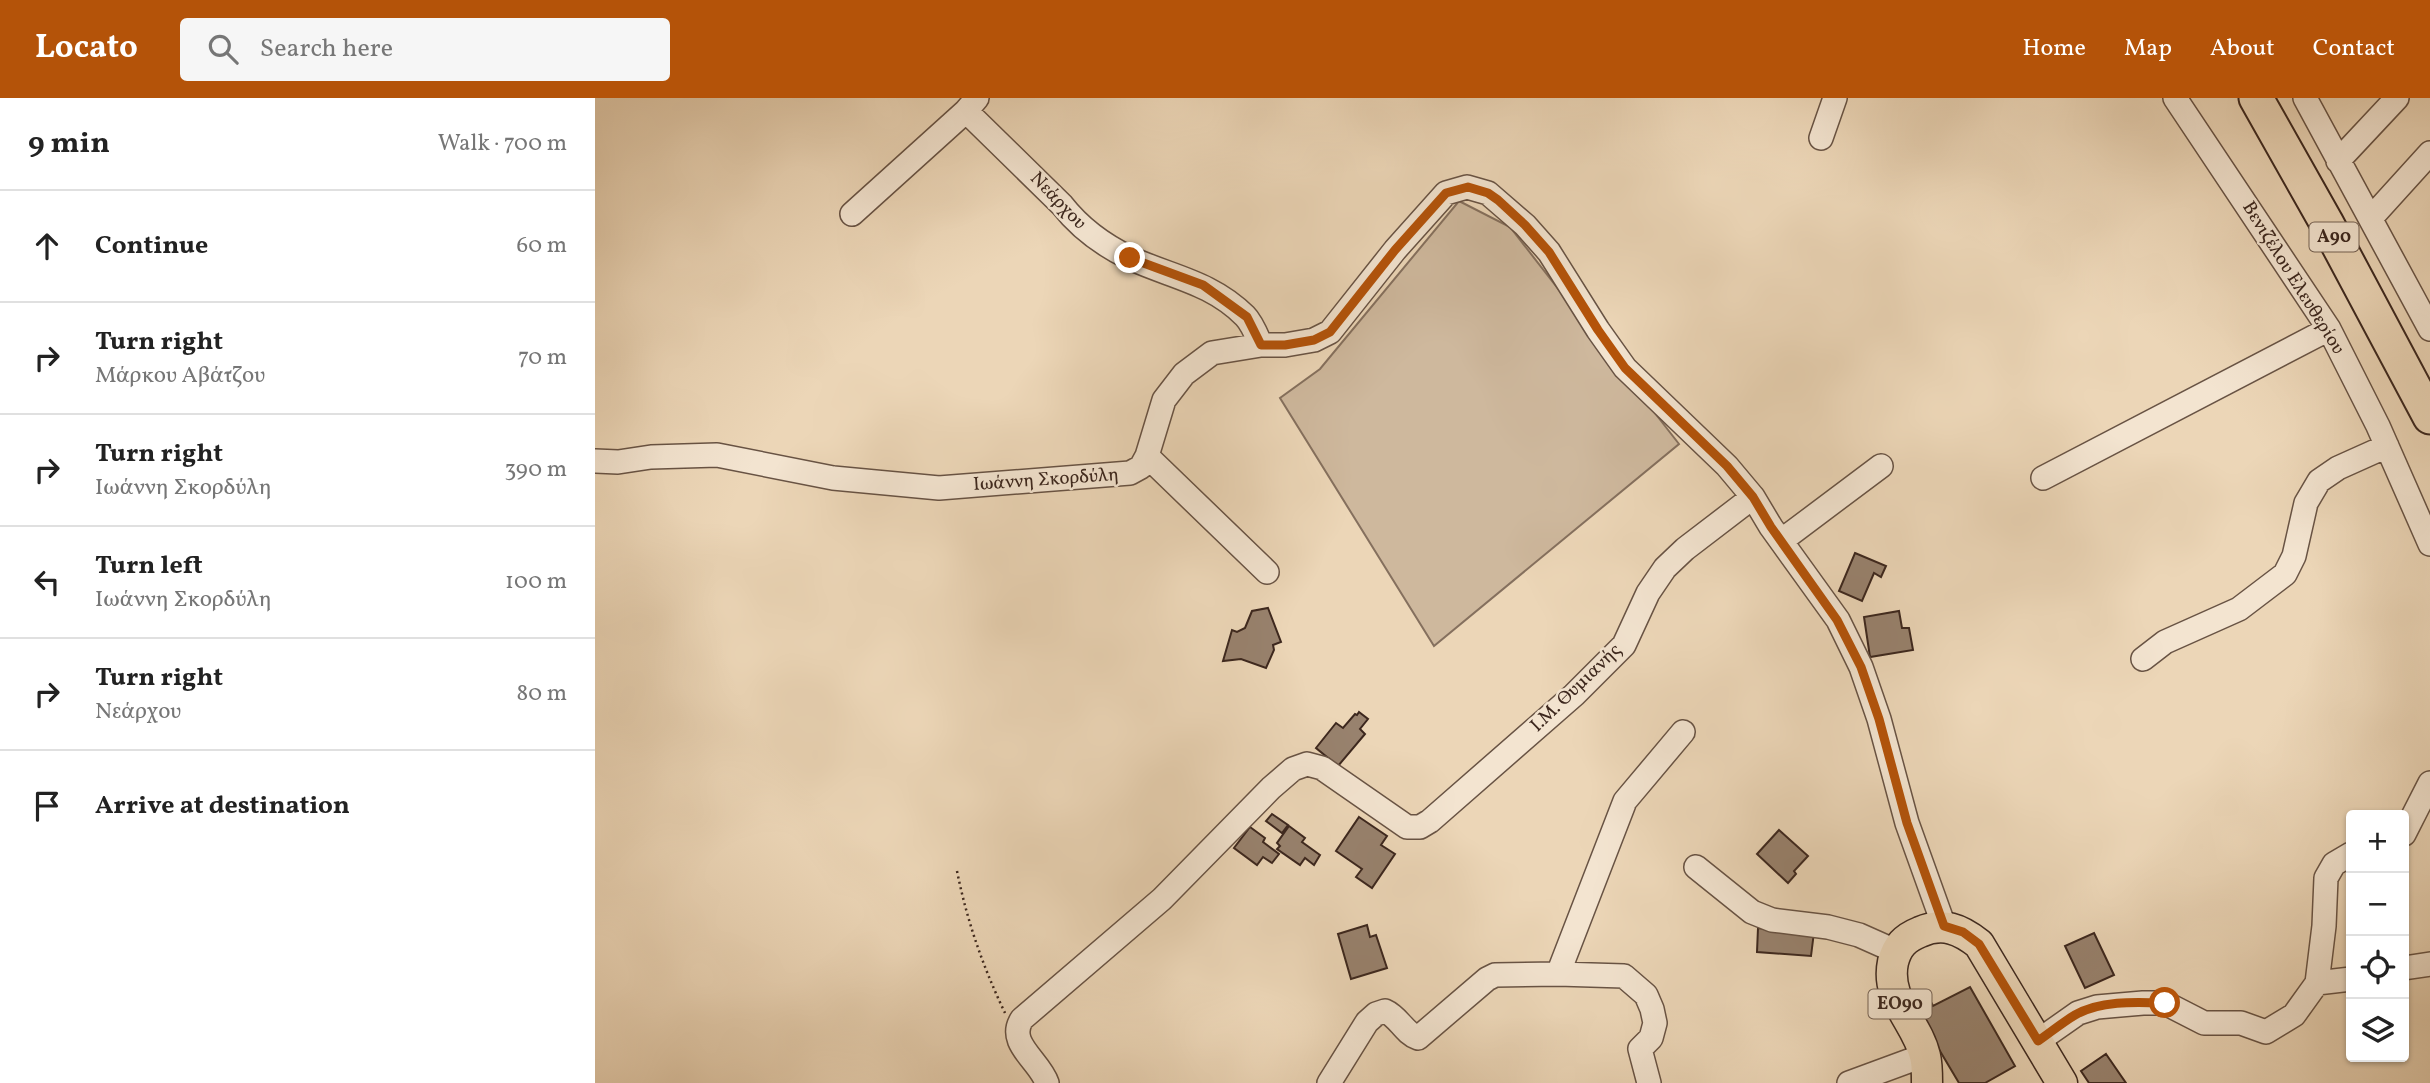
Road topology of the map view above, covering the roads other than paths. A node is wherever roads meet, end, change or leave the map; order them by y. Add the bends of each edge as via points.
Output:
1 (1835, 98) edge
2 (2175, 98) edge
3 (2256, 98) edge
4 (2305, 98) edge
5 (2397, 98) edge
6 (972, 105) edge
7 (1821, 138) dead end
8 (2430, 153) edge
9 (2338, 160) junction
10 (852, 214) dead end
11 (2371, 218) junction
12 (2430, 328) edge
13 (2329, 329) junction
14 (1261, 345) junction
15 (2430, 417) edge
16 (2386, 446) junction
17 (1147, 456) junction
18 (595, 461) edge
19 (1881, 466) dead end
20 (2043, 478) dead end
21 (1753, 497) junction
22 (1781, 541) junction
23 (2430, 544) edge
24 (1267, 572) dead end
25 (2143, 659) dead end
26 (1683, 732) dead end
27 (2430, 783) edge
28 (2409, 824) edge
29 (2346, 858) edge
30 (1696, 867) dead end
31 (1944, 926) junction
32 (1895, 951) junction
33 (2430, 964) edge
34 (2409, 967) edge
35 (1558, 974) junction
36 (2346, 980) edge
37 (2316, 983) junction
38 (2038, 1041) junction
39 (1926, 1069) edge
40 (1047, 1083) edge
41 (1329, 1083) edge
42 (1649, 1083) edge
43 (1849, 1083) edge
44 (2062, 1083) edge

1 - 7 street
2 - 13 street, Βενιζέλου Ελευθερίου
3 - 15 highway, Α90
4 - 9 street
5 - 9 street
6 - 10 street
6 - 14 street, Νεάρχου via 989,136 1084,229 1130,258 1203,285 1247,317
8 - 11 street
9 - 11 street
11 - 12 street
13 - 16 street, Βενιζέλου Ελευθερίου
13 - 20 street
14 - 17 street via 1212,353 1184,374 1164,400
14 - 21 street via 1314,340 1330,332 1446,193 1468,187 1488,193 1549,252 1625,368
16 - 23 street, Βενιζέλου Ελευθερίου
16 - 25 street via 2319,481 2306,503 2294,556 2285,574 2239,609 2165,642
17 - 18 street, Ιωάννη Σκορδύλη via 1141,467 1130,473 939,488 833,478 717,455
17 - 24 street
19 - 22 street
21 - 22 street
21 - 40 street, Ι.Μ. Θυμιανής via 1665,568 1624,645 1574,695 1420,827 1407,827 1322,768 1307,764 1293,769 1162,899 1022,1020 1017,1038
22 - 31 street via 1837,620 1861,667 1907,823
26 - 35 street via 1625,801
27 - 28 street
29 - 37 street via 2334,864 2326,878
30 - 32 street via 1752,912 1859,935
31 - 32 main road via 1905,939
31 - 38 main road via 1979,944
32 - 39 main road, ΕΟ90 via 1892,988
33 - 34 street
35 - 41 street via 1505,974 1487,979 1418,1038 1392,1014 1375,1014
35 - 42 street via 1624,976 1646,995 1655,1023 1650,1041 1640,1049
36 - 37 street
37 - 38 street via 2294,1015 2266,1032 2241,1023 2204,1023 2165,1003 2143,1003 2078,1013
38 - 44 main road
39 - 43 street

